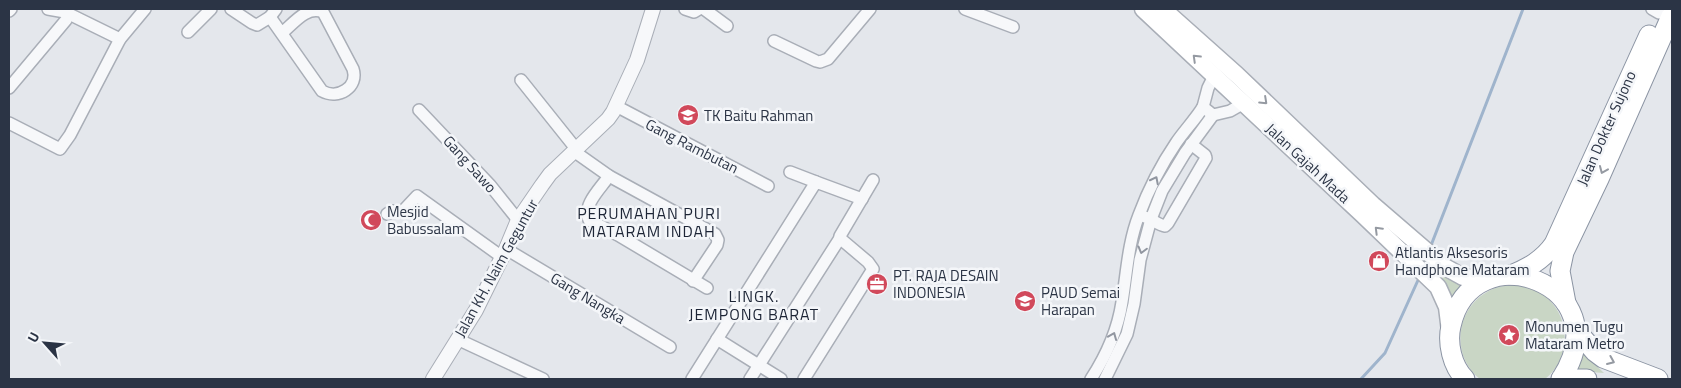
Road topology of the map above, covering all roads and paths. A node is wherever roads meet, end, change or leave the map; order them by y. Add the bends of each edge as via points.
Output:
1 (48, 9) edge
2 (145, 9) edge
3 (211, 9) edge
4 (231, 9) edge
5 (653, 9) edge
6 (684, 9) edge
7 (699, 9) edge
8 (704, 9) edge
9 (870, 9) edge
10 (966, 9) edge
11 (1143, 9) edge
12 (1163, 9) edge
13 (1661, 11) edge
14 (986, 12) edge
15 (70, 13) edge
16 (273, 13) edge
17 (727, 26) dead end
18 (1013, 27) dead end
19 (188, 32) dead end
20 (282, 33) junction
21 (120, 39) junction
22 (774, 41) dead end
23 (1214, 76) junction
24 (521, 80) dead end
25 (1232, 81) junction
26 (9, 88) edge
27 (1244, 103) junction
28 (616, 106) junction
29 (1203, 107) junction
30 (419, 110) dead end
31 (1213, 115) junction
32 (9, 123) edge
33 (1191, 144) junction
34 (1605, 147) junction
35 (576, 151) junction
36 (1177, 167) junction
37 (790, 172) dead end
38 (609, 176) junction
39 (1194, 178) junction
40 (873, 180) dead end
41 (816, 182) junction
42 (768, 186) dead end
43 (862, 199) junction
44 (387, 214) dead end
45 (1138, 216) junction
46 (1150, 219) junction
47 (518, 220) junction
48 (840, 238) junction
49 (504, 253) junction
50 (1511, 275) junction
51 (1488, 280) junction
52 (693, 281) junction
53 (707, 288) dead end
54 (1566, 303) junction
55 (1121, 309) junction
56 (1133, 310) junction
57 (1575, 330) junction
58 (1450, 331) junction
59 (457, 339) junction
60 (716, 339) junction
61 (670, 346) dead end
62 (758, 365) junction
63 (1463, 378) edge
64 (433, 379) edge
65 (543, 379) edge
66 (692, 379) edge
67 (750, 379) edge
68 (781, 379) edge
69 (804, 379) edge
70 (1091, 379) edge
71 (1105, 379) edge
72 (1561, 379) edge
73 (1587, 379) edge
74 (1658, 379) edge

1 - 15 street
2 - 21 street
3 - 19 street
4 - 16 street via 254,24 259,24
5 - 28 street, Jalan KH. Naim Geguntur via 638,60
6 - 7 street via 694,12
8 - 17 street
9 - 22 street via 824,61 816,61
10 - 14 street
23 -> 11 main road, Jalan Gajah Mada
12 - 25 main road, Jalan Gajah Mada
13 - 34 highway, Jalan Dokter Sujono
14 - 18 street
15 - 21 street
15 - 26 street
16 - 20 street
20 - 20 street via 322,91 337,94 352,84 355,77 353,69 323,12 313,10 306,13
21 - 32 street via 60,149
23 - 25 main road, Jalan Gajah Mada
23 - 29 street
24 - 35 street
25 - 27 main road, Jalan Gajah Mada
25 -> 51 main road, Jalan Gajah Mada via 1444,267 1463,277
27 - 31 street
58 -> 27 main road, Jalan Gajah Mada via 1447,307 1438,288
28 - 35 street, Jalan KH. Naim Geguntur via 608,119
28 - 42 street, Gang Rambutan
29 - 31 street
45 -> 29 street via 1166,159
30 - 47 street, Gang Sawo via 490,185
31 - 33 street
33 - 36 street
33 - 39 street via 1206,158
34 - 50 highway, Jalan Dokter Sujono via 1551,248 1536,263
34 -> 54 highway via 1561,261
35 - 38 street
35 - 47 street, Jalan KH. Naim Geguntur via 550,174
36 - 39 street
36 - 46 street
37 - 41 street
38 - 52 street via 588,206 589,220
38 - 52 street via 715,234 717,245
39 - 46 street via 1168,224 1162,226
40 - 43 street
41 - 43 street
41 - 60 street
43 - 48 street
44 - 49 street, Gang Nangka via 402,212 417,196
45 - 46 street
45 - 55 street via 1127,258
46 -> 56 street
47 - 49 street, Jalan KH. Naim Geguntur
48 - 62 street
48 - 69 street via 873,268
49 - 59 street, Jalan KH. Naim Geguntur via 476,310
49 - 61 street, Gang Nangka
50 - 51 highway
50 - 54 highway via 1527,276 1542,282
51 - 58 highway via 1466,295 1458,306
52 - 53 street
54 - 57 highway
55 - 56 street
70 -> 55 street via 1116,330
56 - 71 street via 1127,334
57 - 72 highway via 1575,347
57 -> 74 highway via 1603,358
58 - 63 highway via 1454,363
59 - 64 street, Jalan KH. Naim Geguntur
59 - 65 street
60 - 62 street
60 - 66 street
62 - 67 street
62 - 68 street
72 - 73 highway

